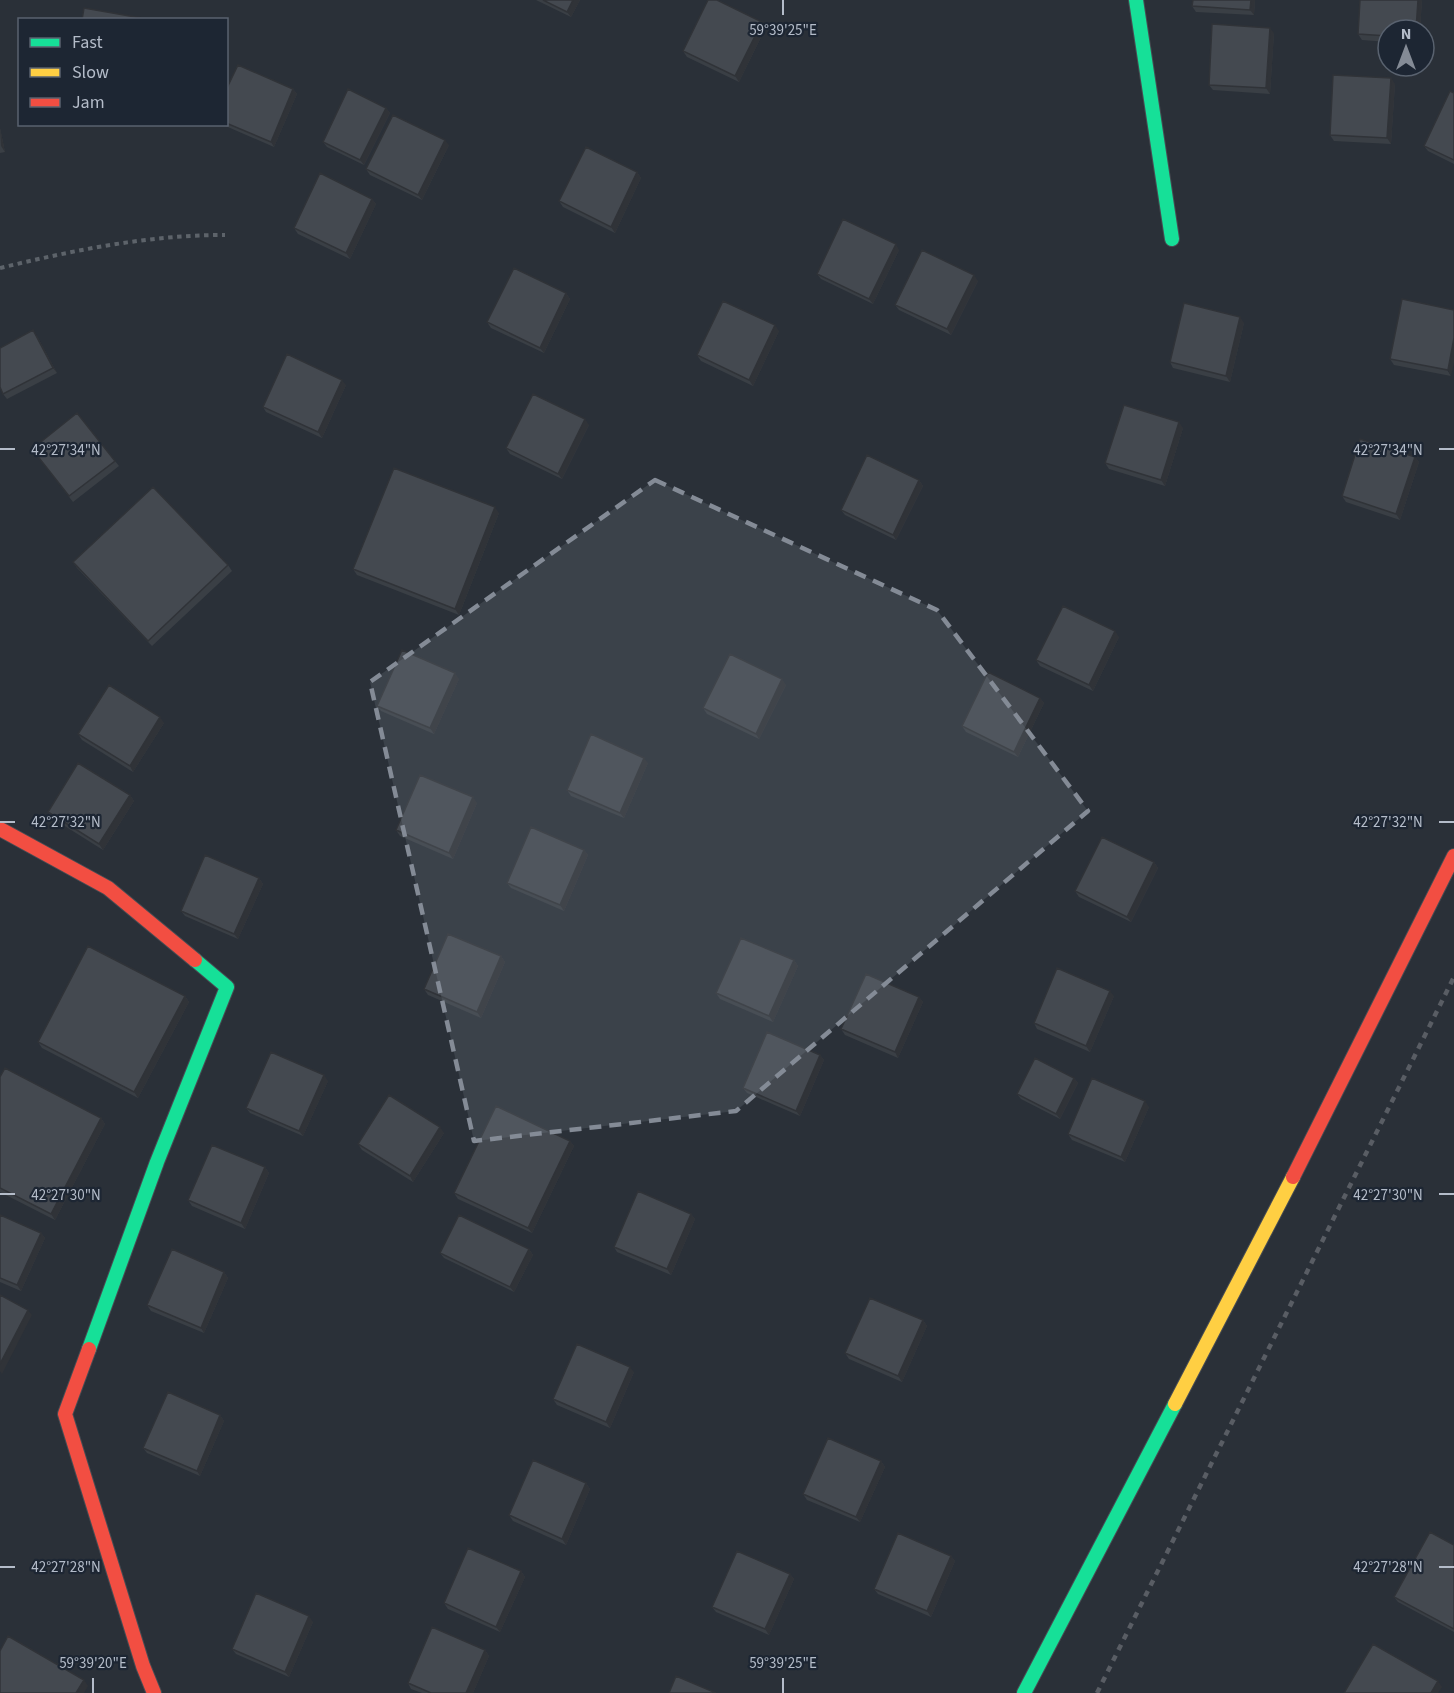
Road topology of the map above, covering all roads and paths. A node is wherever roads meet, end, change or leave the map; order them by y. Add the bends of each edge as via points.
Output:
1 (1136, 0) edge
2 (225, 235) dead end
3 (1172, 239) dead end
4 (0, 268) edge
5 (0, 829) edge
6 (1454, 856) edge
7 (154, 1693) edge
8 (1024, 1693) edge

1 - 3 street
2 - 4 path via 176,235 75,250
5 - 7 street via 108,888 227,987 157,1162 65,1414
6 - 8 street via 1266,1232

